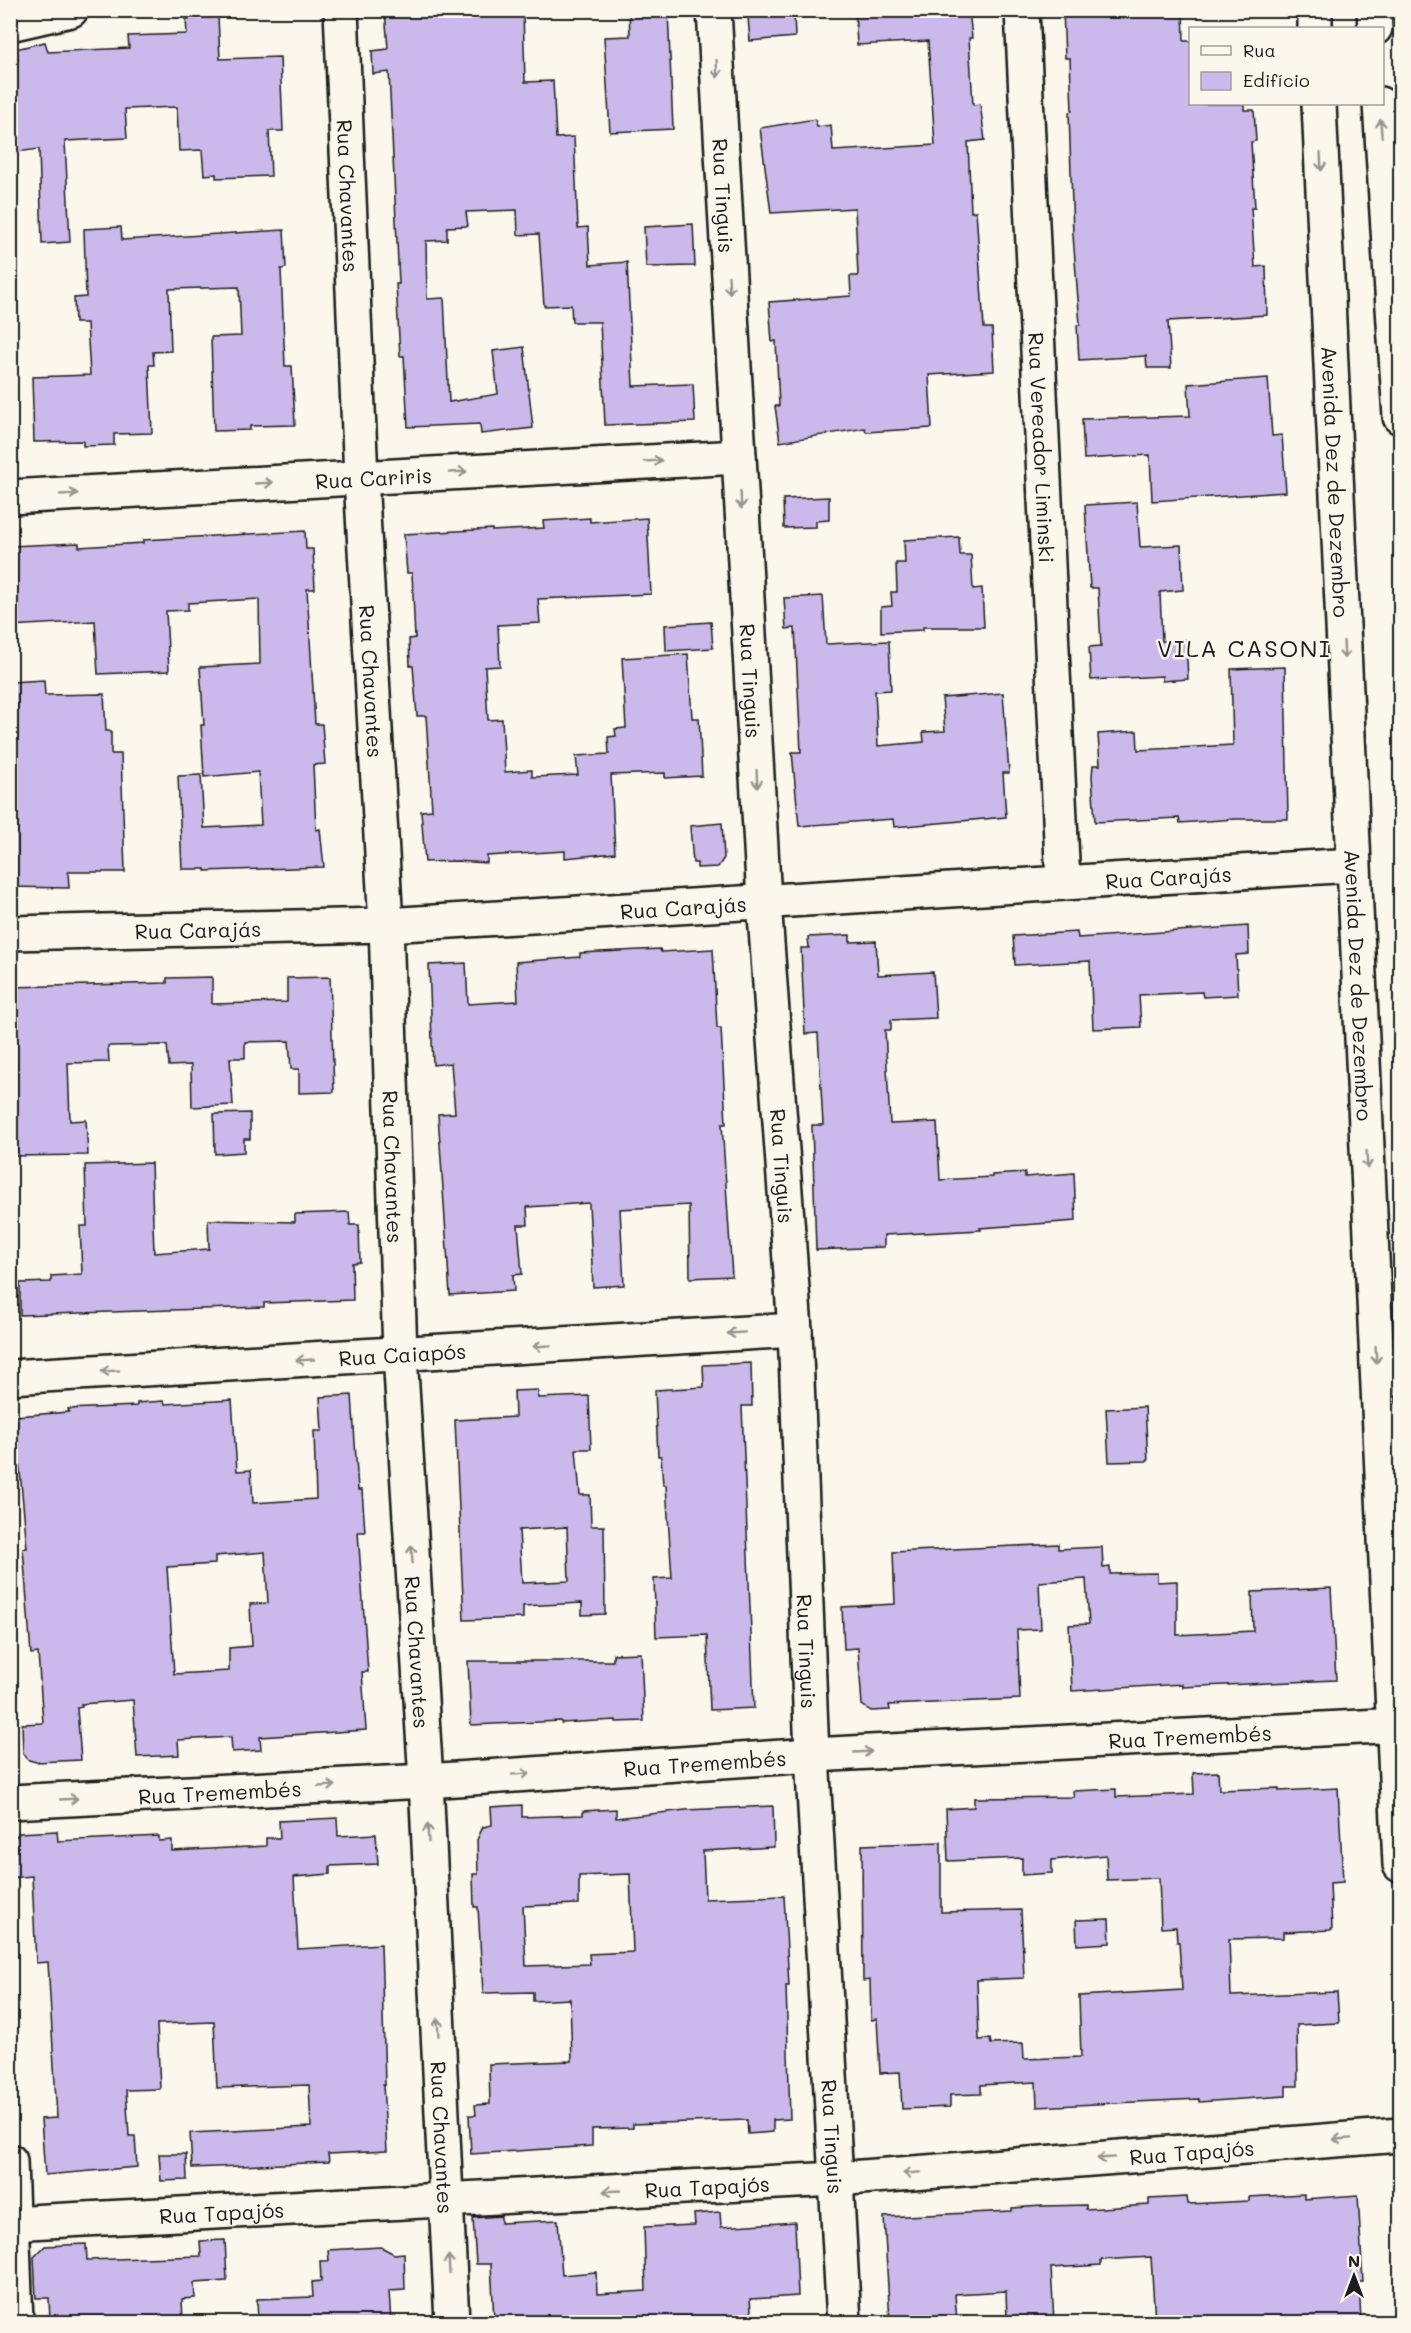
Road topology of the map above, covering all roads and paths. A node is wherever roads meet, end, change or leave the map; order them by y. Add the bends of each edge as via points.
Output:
1 (71, 10) edge
2 (341, 10) edge
3 (714, 10) edge
4 (1022, 10) edge
5 (1315, 10) edge
6 (1374, 10) edge
7 (10, 24) edge
8 (1315, 27) edge
9 (1375, 27) edge
10 (1319, 105) edge
11 (1380, 105) edge
12 (1401, 417) edge
13 (739, 457) junction
14 (361, 478) junction
15 (10, 497) edge
16 (1353, 865) junction
17 (1063, 883) junction
18 (764, 901) junction
19 (386, 925) junction
20 (10, 933) edge
21 (795, 1330) junction
22 (400, 1354) junction
23 (10, 1377) edge
24 (1397, 1725) edge
25 (812, 1755) junction
26 (426, 1781) junction
27 (10, 1802) edge
28 (1401, 1866) edge
29 (1401, 2135) edge
30 (10, 2161) edge
31 (836, 2179) junction
32 (446, 2199) junction
33 (12, 2223) edge
34 (16, 2322) edge
35 (452, 2322) edge
36 (844, 2322) edge

1 - 7 main road
2 - 14 main road, Rua Chavantes
3 -> 13 main road, Rua Tinguis
4 - 17 main road, Rua Vereador Liminski
5 - 8 main road
6 - 9 main road
10 -> 16 main road, Avenida Dez de Dezembro
12 -> 11 main road
14 -> 13 main road, Rua Cariris
13 -> 18 main road, Rua Tinguis
15 -> 14 main road, Rua Cariris
14 - 19 main road, Rua Chavantes
16 - 17 main road, Rua Carajás
16 -> 24 main road, Avenida Dez de Dezembro
17 - 18 main road, Rua Carajás
18 - 19 main road, Rua Carajás
18 - 21 main road, Rua Tinguis
19 - 20 main road, Rua Carajás
19 - 22 main road, Rua Chavantes
21 -> 22 main road, Rua Caiapós
21 - 25 main road, Rua Tinguis
22 -> 23 main road, Rua Caiapós
26 -> 22 main road, Rua Chavantes
25 -> 24 main road, Rua Tremembés
24 - 28 main road, Avenida Dez de Dezembro
26 -> 25 main road, Rua Tremembés
25 - 31 main road, Rua Tinguis
27 -> 26 main road, Rua Tremembés
32 -> 26 main road, Rua Chavantes
29 -> 31 main road, Rua Tapajós
30 - 33 main road
31 -> 32 main road, Rua Tapajós
31 - 36 main road, Rua Tinguis
32 - 33 main road, Rua Tapajós
35 -> 32 main road, Rua Chavantes
33 - 34 main road

